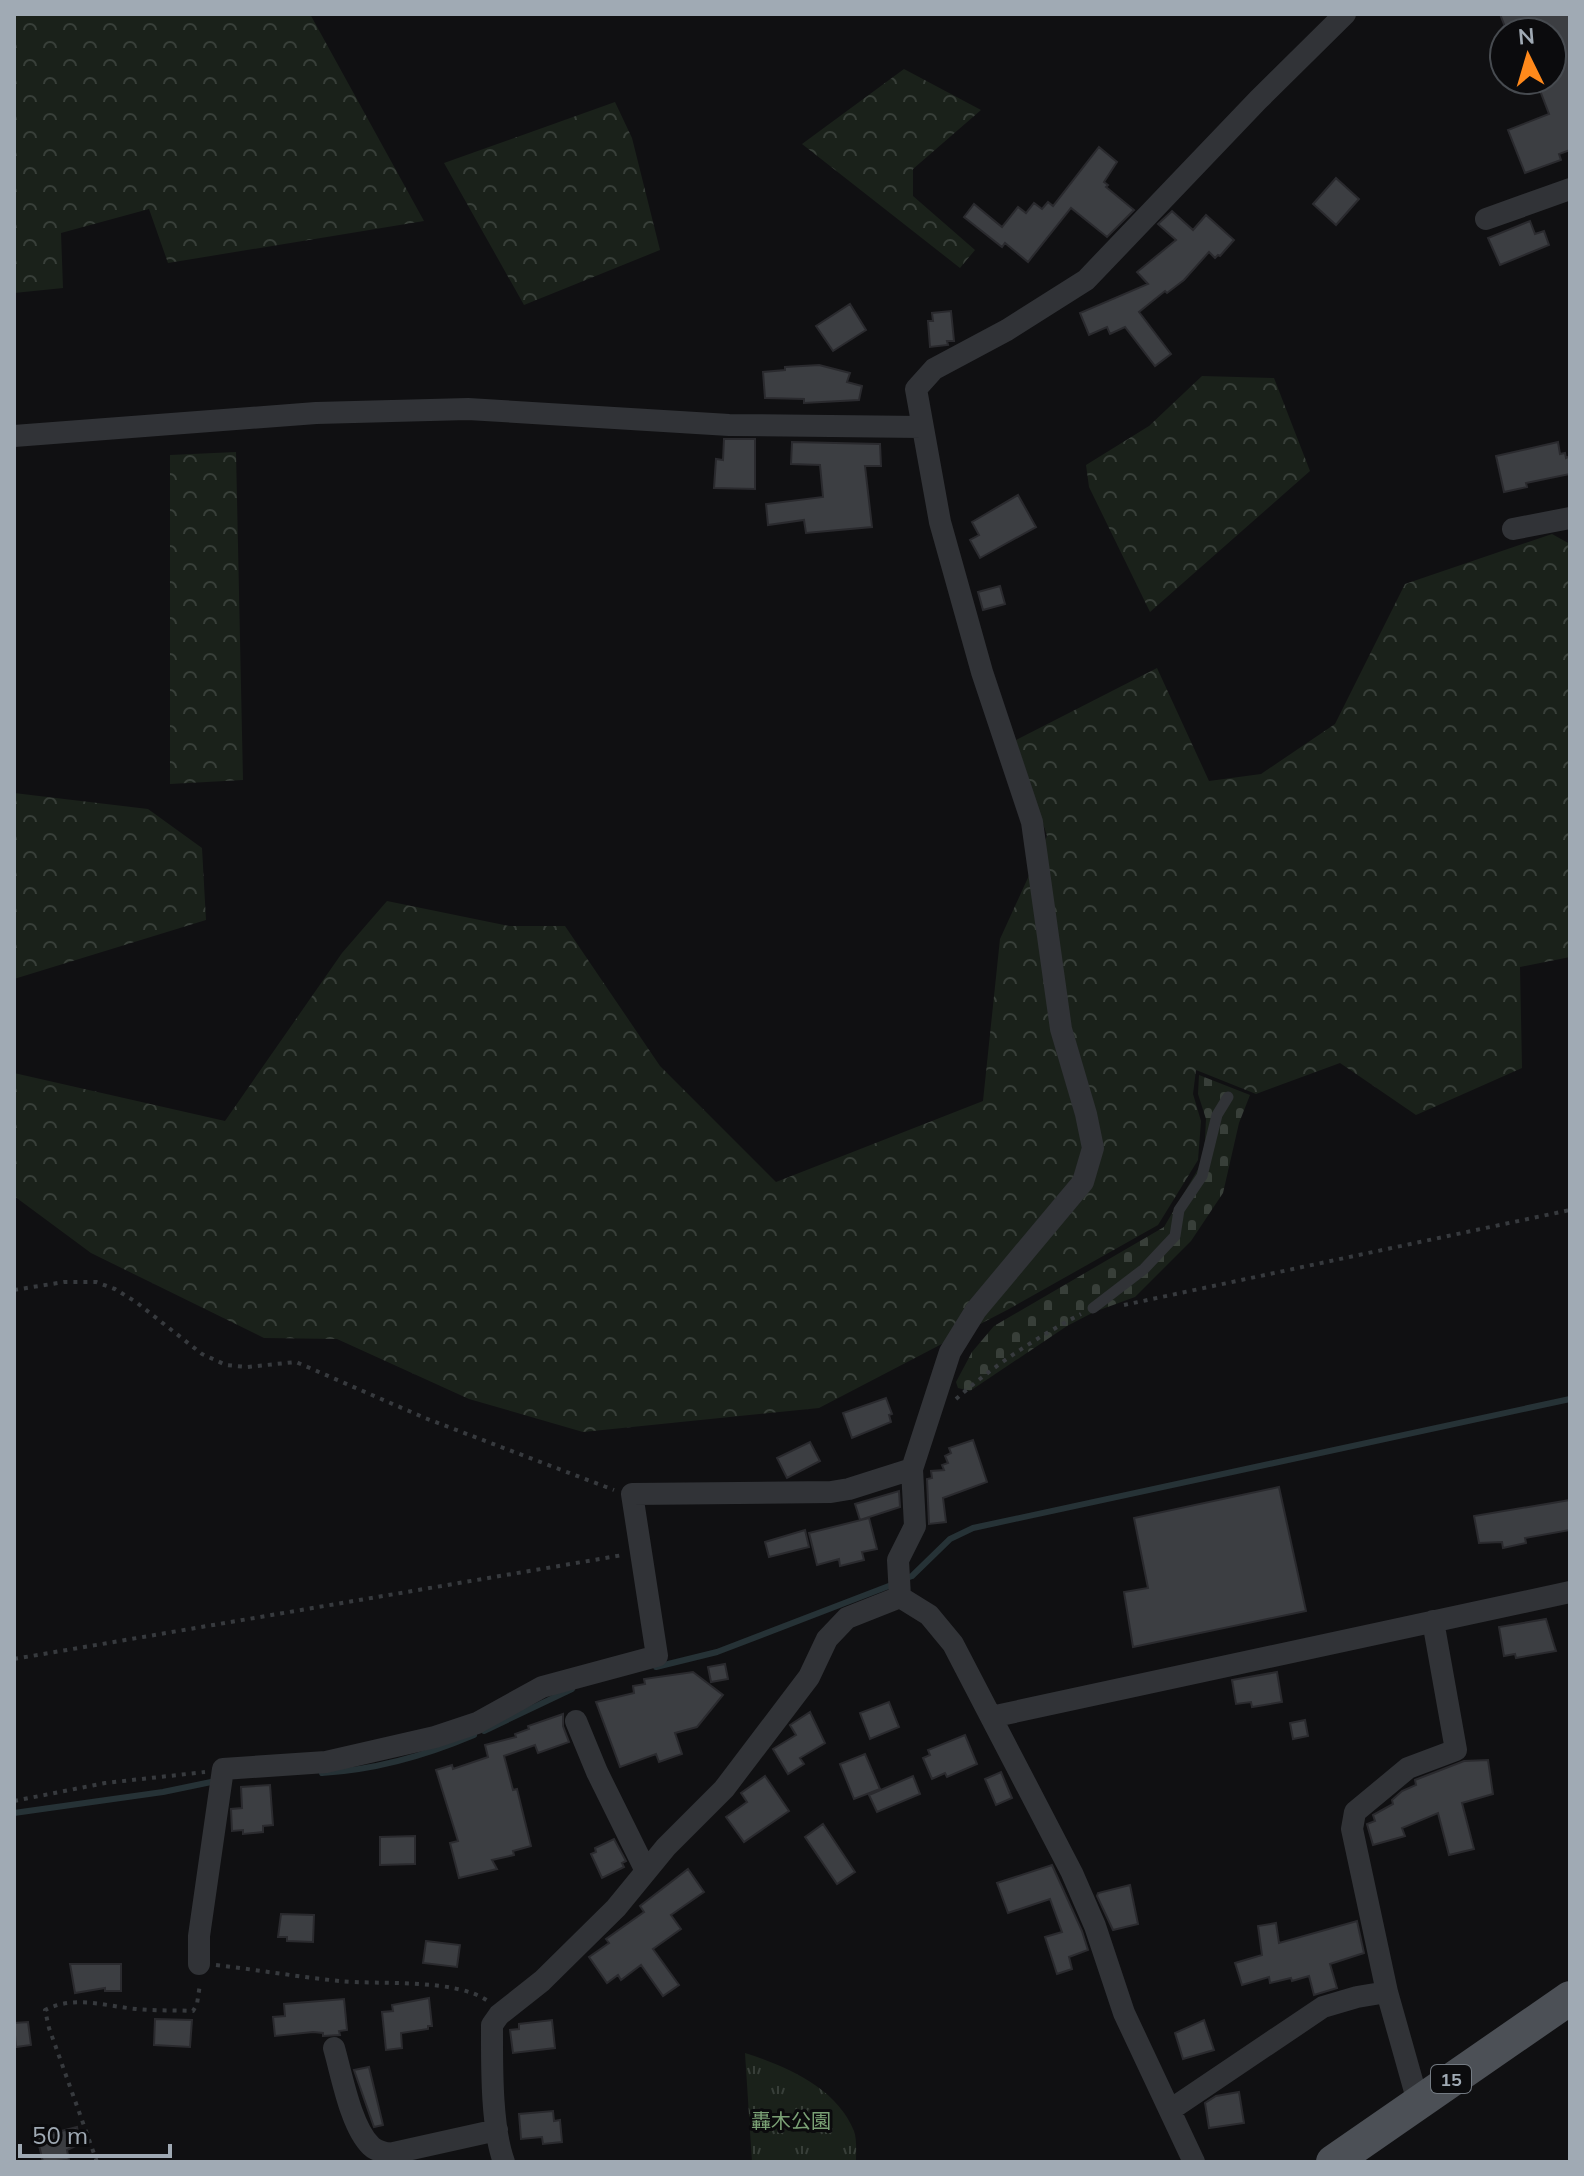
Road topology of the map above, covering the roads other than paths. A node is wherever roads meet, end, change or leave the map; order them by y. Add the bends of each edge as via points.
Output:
1 (1345, 14) edge
2 (1570, 189) edge
3 (1486, 219) dead end
4 (922, 427) junction
5 (14, 436) edge
6 (1570, 518) edge
7 (1513, 529) dead end
8 (1228, 1097) dead end
9 (1093, 1308) road end
10 (912, 1469) junction
11 (1570, 1592) edge
12 (900, 1597) junction
13 (1433, 1621) junction
14 (991, 1717) junction
15 (576, 1721) dead end
16 (646, 1871) junction
17 (199, 1964) road end
18 (1387, 1992) junction
19 (1570, 1998) edge
20 (334, 2048) dead end
21 (1418, 2102) junction
22 (1170, 2110) junction
23 (497, 2130) junction
24 (504, 2162) edge
25 (1194, 2162) edge
26 (1333, 2162) edge

1 - 4 street via 1086,280 934,369 916,389
2 - 3 street
4 - 5 street via 729,425 468,409 316,413
4 - 10 street via 940,522 1032,822 1061,1029 1093,1148 1083,1182 976,1310 950,1352
6 - 7 street
8 - 9 lane via 1217,1115 1202,1176 1179,1210 1175,1236 1144,1269
10 - 12 street via 915,1526 898,1560
10 - 17 street via 831,1492 632,1494 657,1656 542,1687 477,1723 435,1737 326,1762 223,1769
11 - 13 street
12 - 14 street via 929,1615 953,1644
12 - 16 street via 847,1618 827,1639 809,1677 724,1789
13 - 14 street
13 - 18 street via 1456,1750 1408,1768 1355,1812 1352,1829
14 - 22 street via 1072,1873 1124,2013
15 - 16 street
16 - 23 street via 616,1908 492,2025
18 - 21 street
18 - 22 street via 1323,2007
19 - 21 main road, 15
20 - 23 street via 355,2117 374,2149 389,2154
21 - 26 main road, 15
22 - 25 street
23 - 24 street

